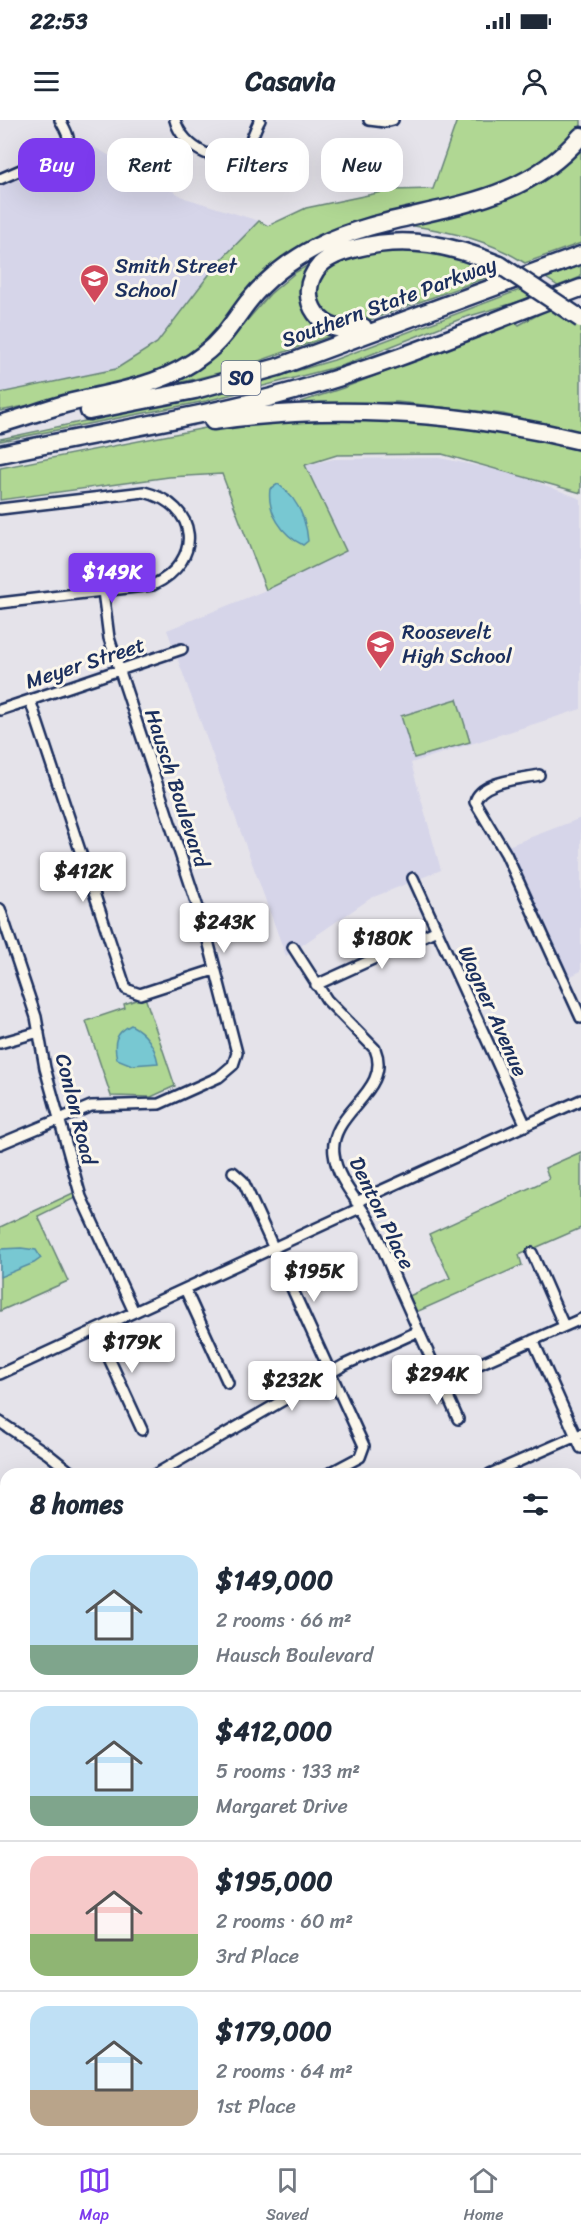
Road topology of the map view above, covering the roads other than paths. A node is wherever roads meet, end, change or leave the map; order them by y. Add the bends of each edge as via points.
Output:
1 (60, 120) edge
2 (174, 120) edge
3 (260, 120) edge
4 (369, 120) edge
5 (393, 120) edge
6 (581, 136) edge
7 (251, 138) edge
8 (205, 154) edge
9 (0, 179) edge
10 (581, 255) edge
11 (503, 263) junction
12 (581, 288) edge
13 (473, 296) junction
14 (581, 310) edge
15 (581, 319) edge
16 (213, 348) junction
17 (0, 426) edge
18 (72, 439) junction
19 (581, 441) edge
20 (0, 454) edge
21 (0, 509) edge
22 (103, 591) junction
23 (0, 603) edge
24 (182, 649) dead end
25 (120, 670) junction
26 (30, 700) junction
27 (0, 710) edge
28 (539, 775) dead end
29 (414, 878) dead end
30 (0, 909) edge
31 (437, 930) junction
32 (10, 941) junction
33 (0, 944) edge
34 (293, 946) dead end
35 (214, 970) junction
36 (316, 985) junction
37 (581, 1018) edge
38 (39, 1032) junction
39 (0, 1043) edge
40 (581, 1101) edge
41 (59, 1119) junction
42 (526, 1126) junction
43 (0, 1144) edge
44 (233, 1172) dead end
45 (358, 1205) junction
46 (274, 1248) junction
47 (532, 1253) dead end
48 (185, 1289) junction
49 (134, 1312) junction
50 (581, 1319) edge
51 (564, 1326) junction
52 (96, 1330) junction
53 (419, 1331) junction
54 (533, 1340) junction
55 (0, 1374) edge
56 (332, 1374) junction
57 (441, 1382) junction
58 (228, 1383) dead end
59 (458, 1419) dead end
60 (0, 1422) edge
61 (142, 1430) dead end
62 (578, 1435) edge
63 (581, 1448) edge
64 (65, 1468) edge
65 (167, 1468) edge
66 (339, 1468) edge
67 (504, 1468) edge

1 - 9 street via 69,138 64,151
2 - 8 street via 182,138
3 - 7 street
4 - 5 street
6 - 16 highway via 549,166 512,188 340,237 303,255 262,286
10 - 13 highway, Southern State Parkway / SO
11 - 13 highway via 440,244 385,243 329,258 315,272 309,290 316,316 342,331 415,308
11 - 14 highway
11 - 15 highway, bridge
11 - 16 highway via 460,243 426,235 386,235 346,243 282,279
12 - 18 highway, SO via 308,387
13 - 17 highway, Southern State Parkway / SO via 242,378 152,399
16 - 17 highway via 155,382 66,404
18 - 19 highway via 131,437 275,413 365,410 472,418
18 - 20 highway, SO
21 - 22 street via 144,492 160,496 177,508 187,527 188,548 180,567 153,585
22 - 23 street
22 - 25 street, Hausch Boulevard via 109,638
24 - 25 street, Meyer Street
25 - 26 street, Meyer Street
25 - 35 street, Hausch Boulevard via 205,929
26 - 27 street, Meyer Street
26 - 35 street via 126,989 140,994
28 - 37 street via 484,789 475,802 506,854
29 - 31 street, Wagner Avenue
30 - 32 street, Conlon Road
31 - 36 street
31 - 42 street, Wagner Avenue
32 - 33 street
32 - 38 street, Conlon Road
34 - 36 street, Denton Place
35 - 41 street, Hausch Boulevard via 237,1046 236,1059 227,1071 159,1104 91,1106
36 - 45 street, Denton Place via 375,1049 379,1059 374,1082 340,1125 334,1142 337,1166
38 - 39 street
38 - 41 street, Conlon Road
40 - 42 street
41 - 43 street, Hausch Boulevard
41 - 49 street, Conlon Road via 81,1197
42 - 45 street
44 - 46 street via 243,1181
45 - 46 street
45 - 53 street, Denton Place via 371,1223
46 - 48 street
46 - 56 street
47 - 51 street
48 - 49 street
48 - 58 street
49 - 52 street
50 - 51 street
51 - 54 street
52 - 55 street
52 - 61 street
53 - 56 street
53 - 57 street, Denton Place
54 - 57 street
54 - 62 street
56 - 65 street
56 - 66 street via 364,1449 360,1456
57 - 59 street, Denton Place
60 - 64 street
62 - 63 street
62 - 67 street

